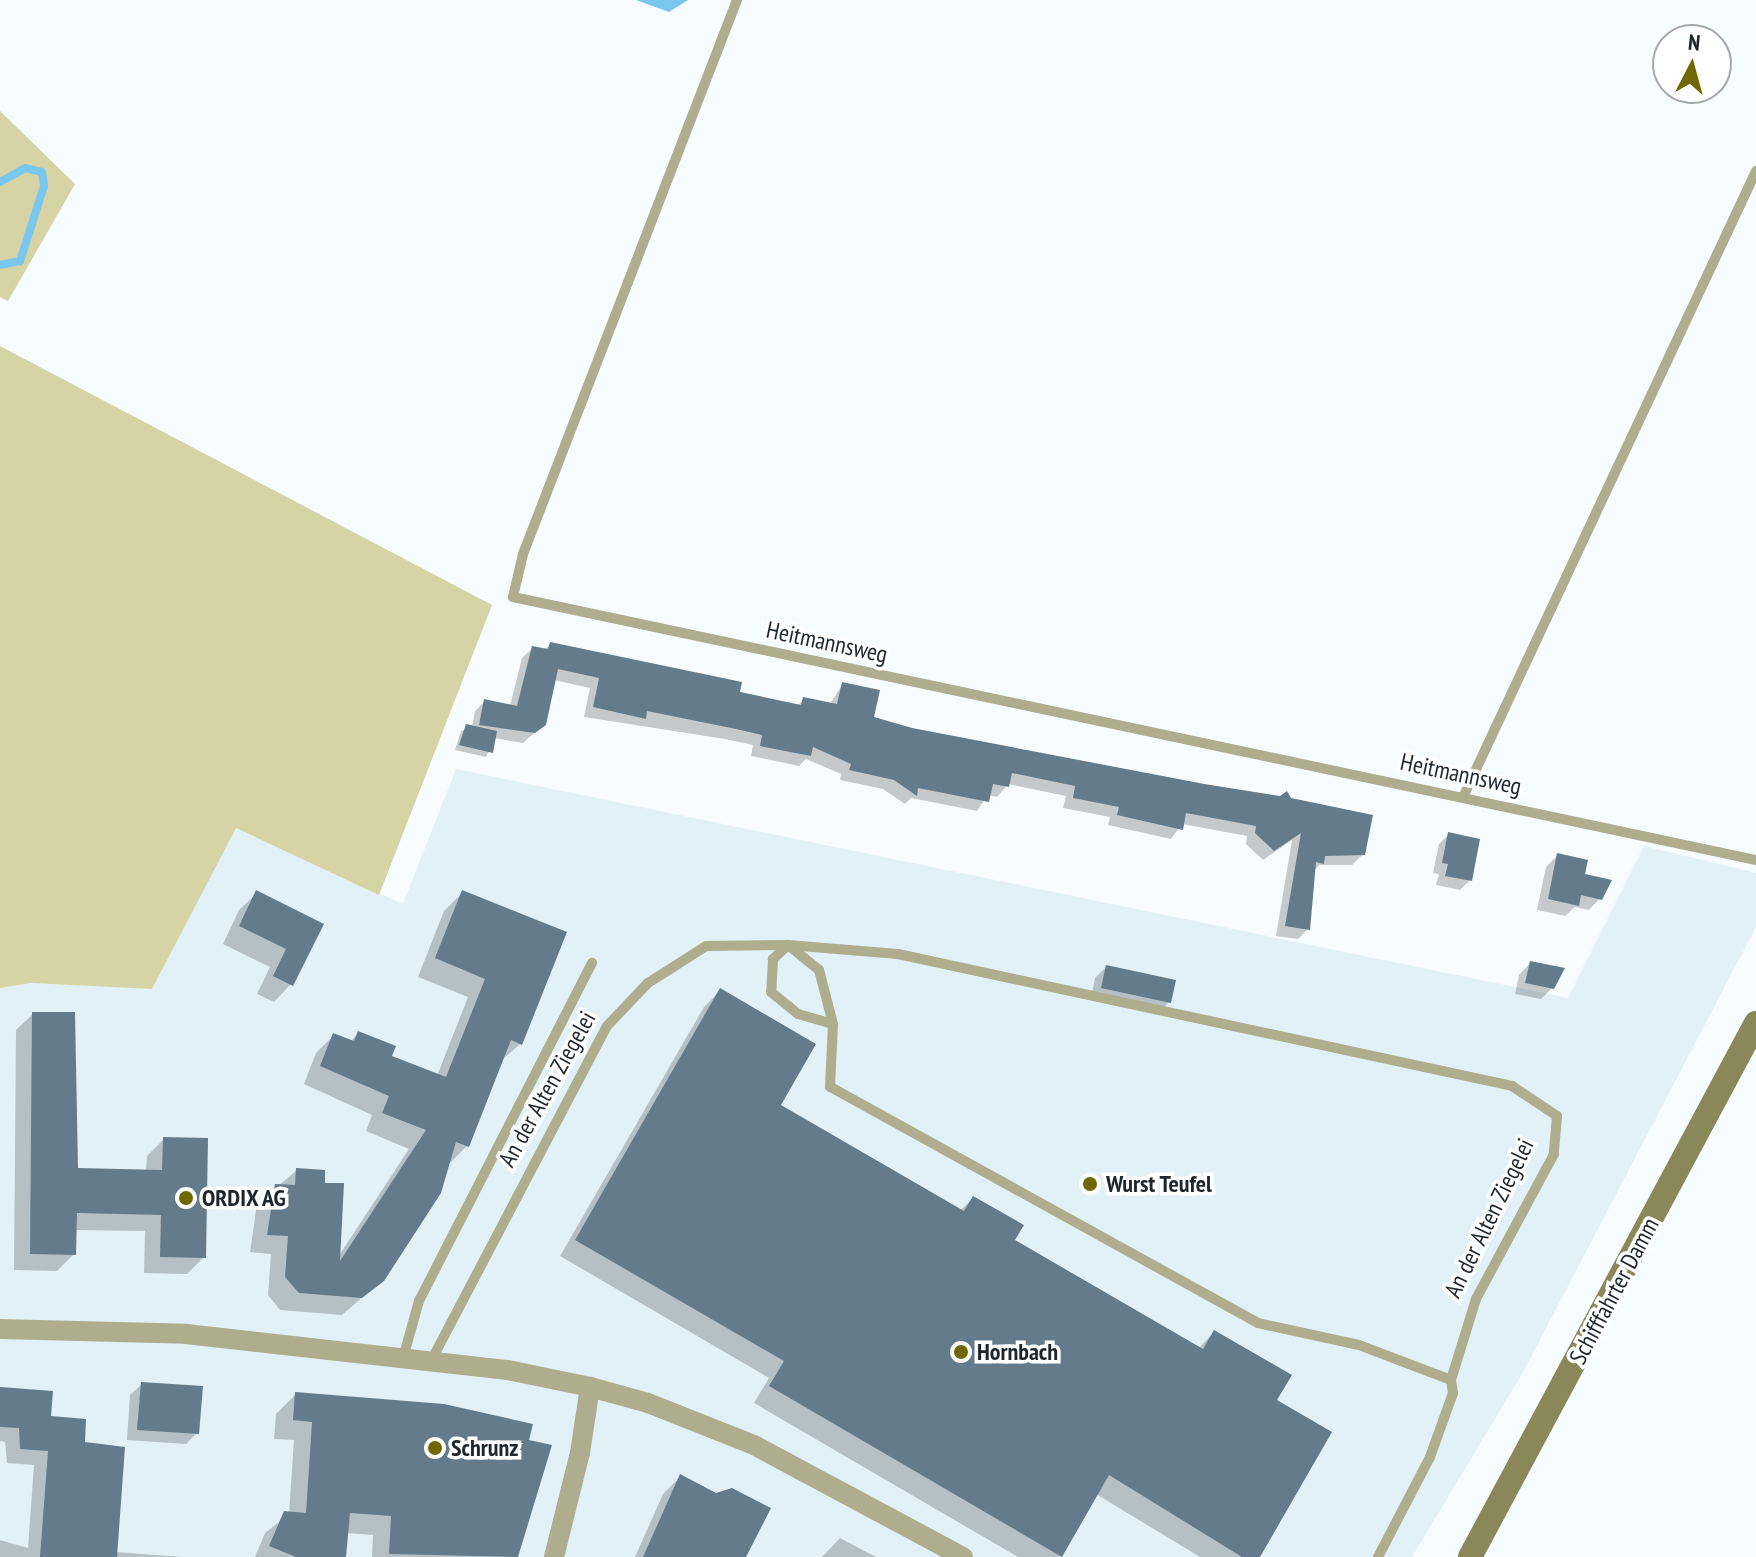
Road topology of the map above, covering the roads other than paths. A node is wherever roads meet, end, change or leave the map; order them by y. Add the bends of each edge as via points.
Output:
1 (737, 0) edge
2 (1756, 171) edge
3 (1464, 795) junction
4 (1756, 860) edge
5 (788, 945) junction
6 (592, 963) dead end
7 (1756, 1023) edge
8 (833, 1024) junction
9 (0, 1329) edge
10 (403, 1358) junction
11 (431, 1361) junction
12 (1451, 1380) junction
13 (590, 1387) junction
14 (554, 1557) edge
15 (963, 1557) edge
16 (1378, 1557) edge
17 (1470, 1557) edge

1 - 3 lane, Heitmannsweg via 523,554 513,597
2 - 3 lane
3 - 4 lane, Heitmannsweg
5 - 8 lane via 819,970
5 - 8 lane via 773,959 771,992 798,1014
5 - 11 lane, An der Alten Ziegelei via 706,946 648,983 607,1026
5 - 12 lane, An der Alten Ziegelei via 898,954 1512,1086 1557,1116 1554,1154 1476,1299
6 - 10 lane via 419,1301
7 - 17 main road, Schifffahrter Damm
8 - 12 lane via 830,1087 1258,1323 1359,1345
9 - 10 street via 186,1334
10 - 11 street
11 - 13 street
12 - 16 lane via 1453,1393 1430,1457
13 - 14 street
13 - 15 street via 648,1403 754,1445

